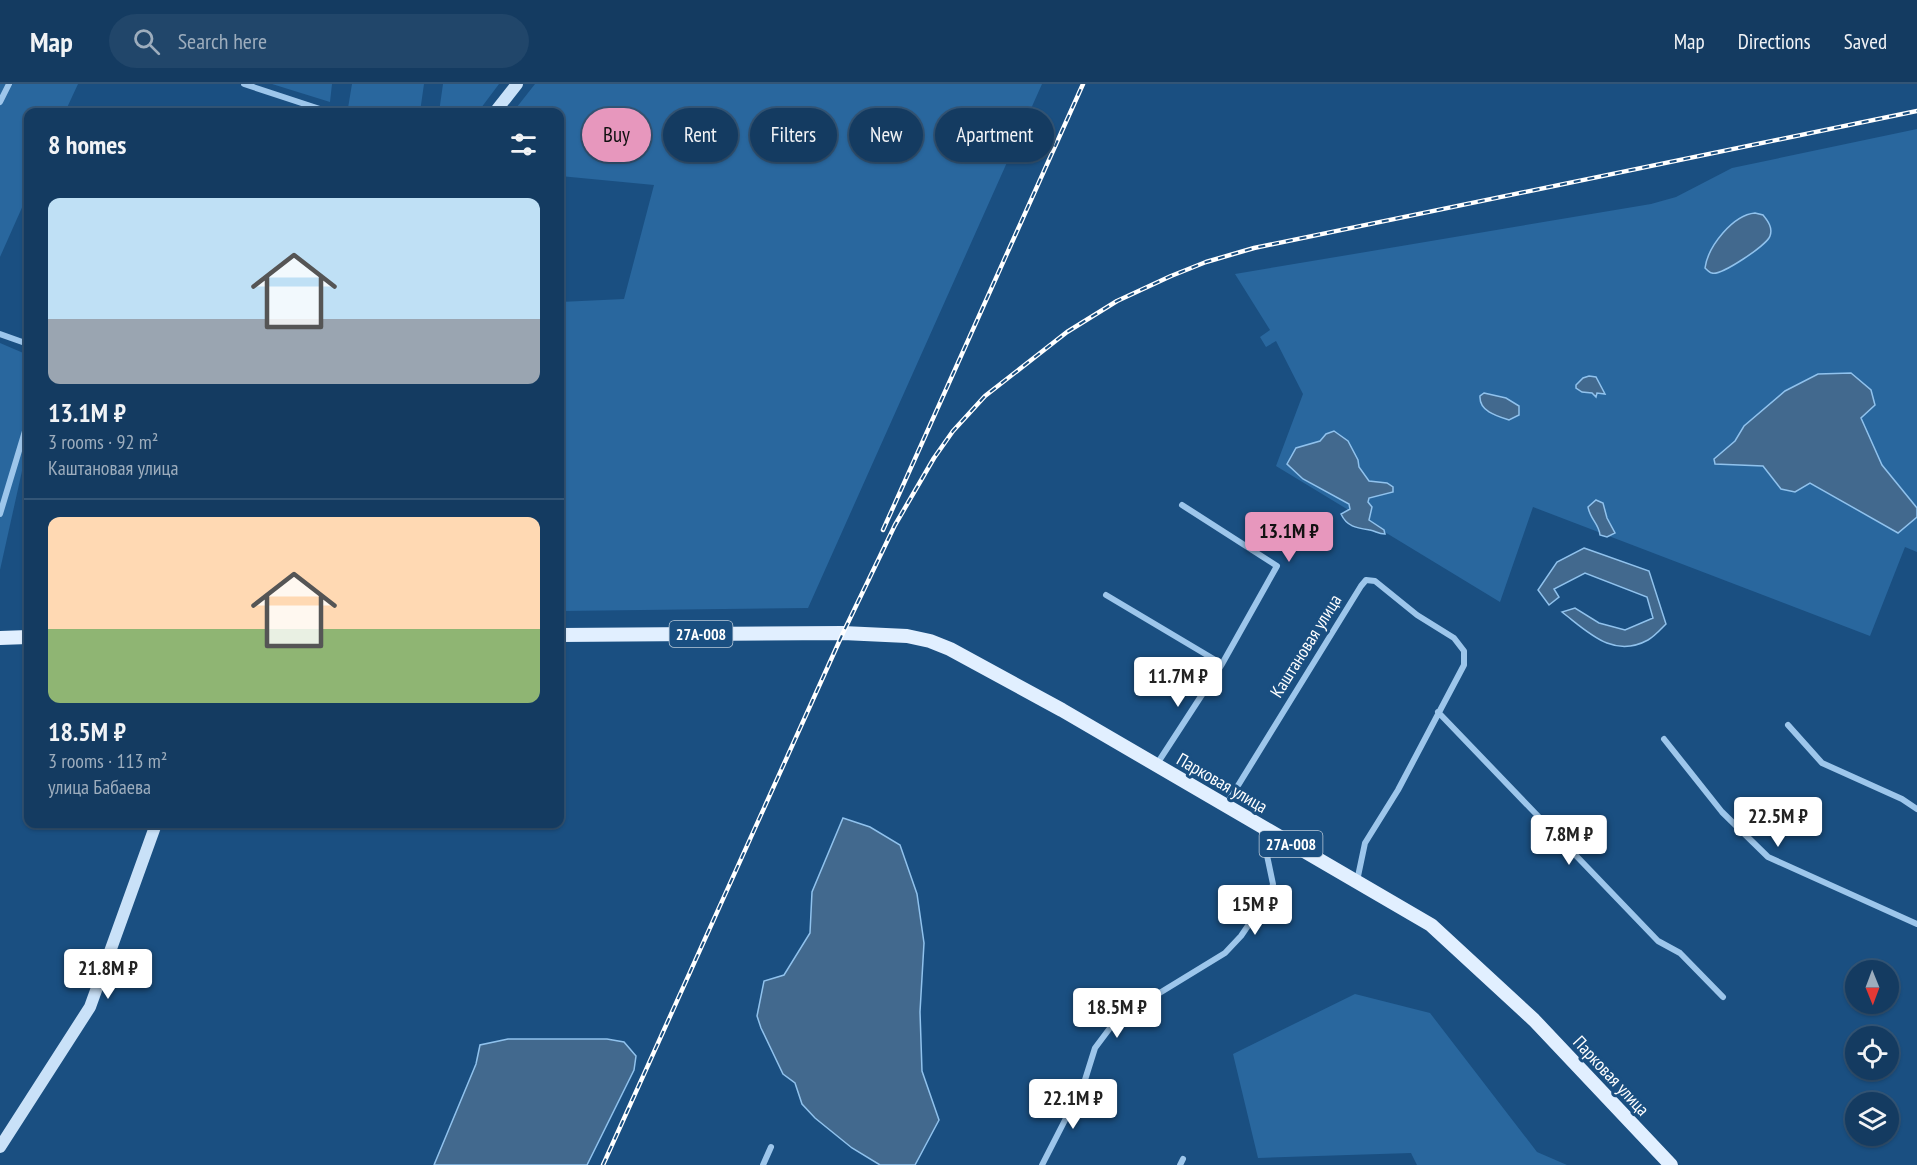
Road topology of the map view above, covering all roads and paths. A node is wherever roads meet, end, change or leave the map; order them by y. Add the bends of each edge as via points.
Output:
1 (9, 84) edge
2 (244, 84) edge
3 (517, 84) edge
4 (0, 102) edge
5 (317, 108) edge
6 (498, 108) edge
7 (0, 334) edge
8 (24, 343) edge
9 (24, 434) edge
10 (1182, 505) dead end
11 (0, 514) edge
12 (1106, 595) dead end
13 (564, 635) edge
14 (24, 637) edge
15 (0, 638) edge
16 (1222, 664) junction
17 (1438, 712) junction
18 (1788, 725) dead end
19 (1664, 739) dead end
20 (1155, 765) junction
21 (1225, 806) junction
22 (1917, 809) edge
23 (1261, 827) junction
24 (155, 828) edge
25 (1357, 881) junction
26 (1917, 924) edge
27 (1723, 997) dead end
28 (0, 1147) edge
29 (771, 1147) dead end
30 (763, 1165) edge
31 (1042, 1165) edge
32 (1671, 1165) edge

1 - 4 street
2 - 5 street
3 - 6 main road
7 - 8 street
9 - 11 street
10 - 16 street via 1277,566
12 - 16 street
13 - 20 main road, Парковая улица / 27А-008 via 843,633 930,641 1062,710
14 - 15 main road
16 - 20 street
17 - 21 street, Каштановая улица via 1464,665 1464,651 1454,638 1375,581 1366,580
17 - 25 street, Каштановая улица via 1398,790 1365,843
17 - 27 street via 1658,941 1680,953
18 - 22 street via 1822,763
19 - 26 street via 1722,812 1768,856
20 - 21 main road, Парковая улица / 27А-008
21 - 23 main road, Парковая улица / 27А-008
23 - 25 main road, Парковая улица / 27А-008
23 - 31 street via 1273,884 1271,892 1225,953 1113,1024 1095,1048 1084,1083
24 - 28 main road via 90,1007
25 - 32 main road, Парковая улица / 27А-008 via 1431,925 1534,1020
29 - 30 street

